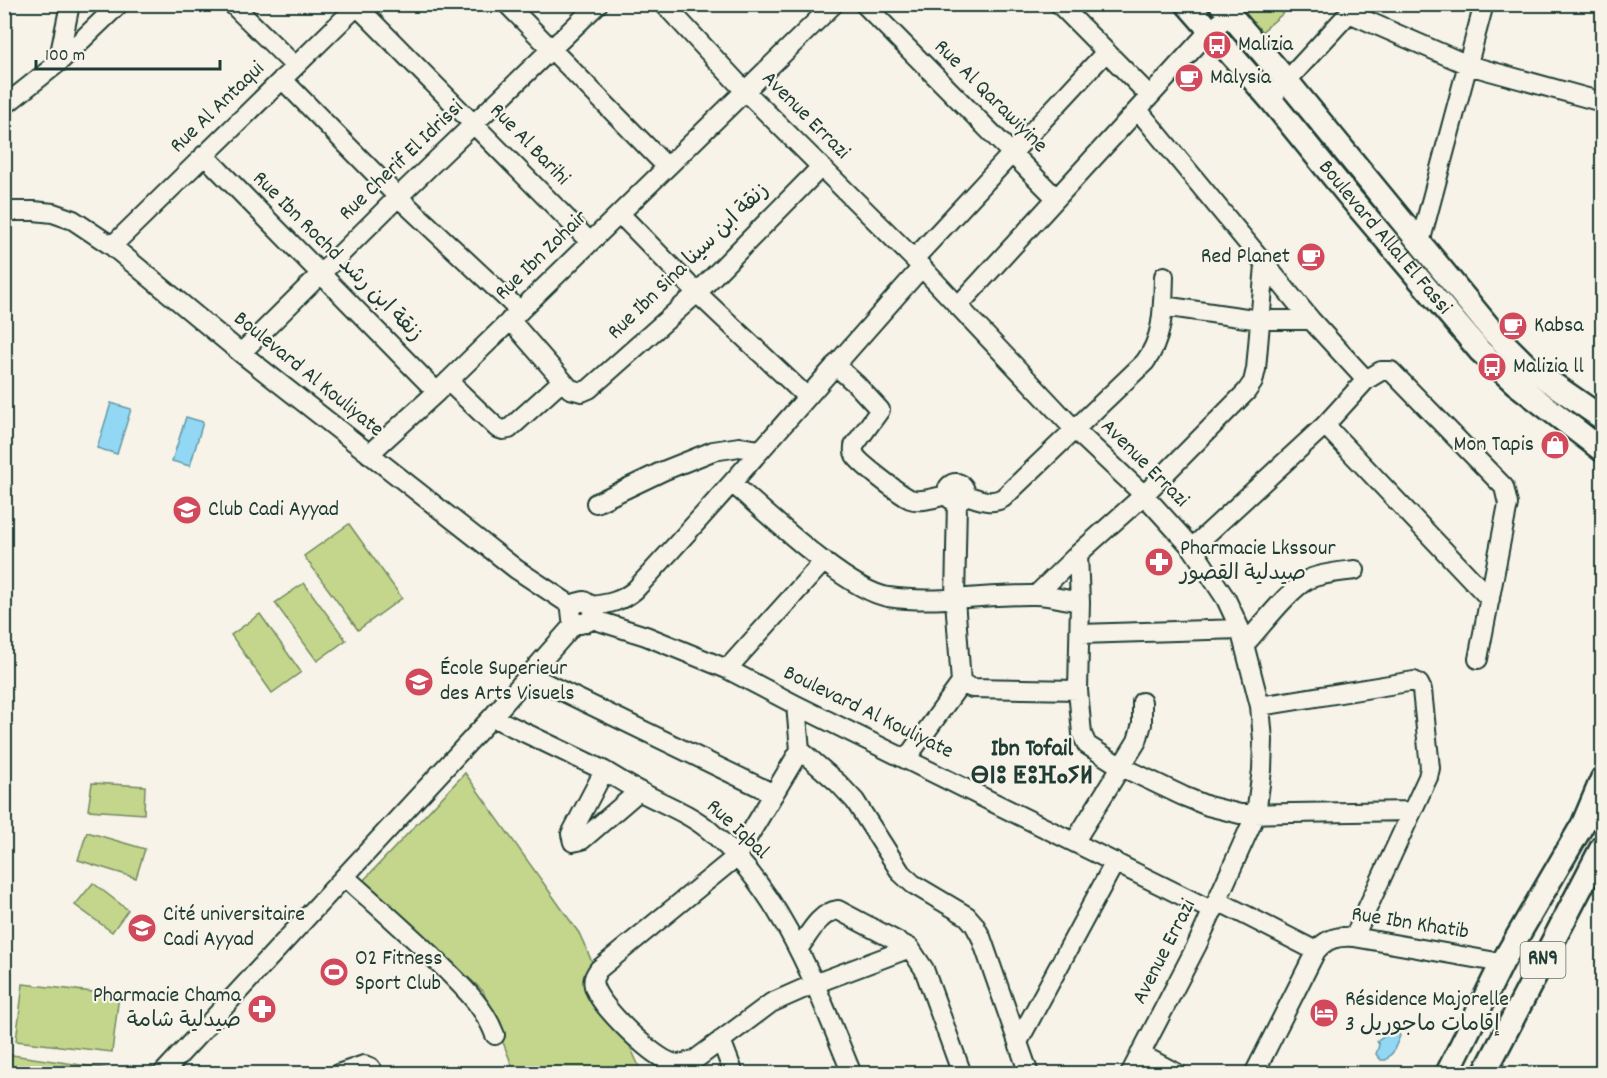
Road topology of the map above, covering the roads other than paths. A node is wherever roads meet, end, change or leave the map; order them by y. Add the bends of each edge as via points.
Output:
1 (70, 4) edge
2 (119, 4) edge
3 (232, 4) edge
4 (507, 4) edge
5 (598, 4) edge
6 (664, 4) edge
7 (834, 4) edge
8 (864, 4) edge
9 (1059, 4) edge
10 (1187, 4) edge
11 (1484, 4) edge
12 (358, 5) edge
13 (1225, 9) edge
14 (1351, 9) edge
15 (1212, 31) junction
16 (552, 50) junction
17 (1106, 52) junction
18 (58, 63) junction
19 (1468, 64) junction
20 (288, 73) junction
21 (1287, 81) junction
22 (745, 91) junction
23 (1270, 99) junction
24 (1602, 102) edge
25 (1144, 103) junction
26 (4, 106) edge
27 (474, 123) junction
28 (1011, 154) junction
29 (204, 155) junction
30 (666, 166) junction
31 (821, 168) junction
32 (398, 197) junction
33 (1056, 198) junction
34 (4, 212) edge
35 (620, 214) junction
36 (590, 242) junction
37 (1420, 243) junction
38 (112, 246) junction
39 (918, 263) junction
40 (1265, 265) junction
41 (321, 274) junction
42 (1164, 276) dead end
43 (698, 294) junction
44 (958, 306) junction
45 (1163, 306) junction
46 (515, 316) junction
47 (1260, 320) junction
48 (1311, 320) junction
49 (241, 353) junction
50 (835, 365) junction
51 (1366, 380) junction
52 (562, 381) junction
53 (443, 386) junction
54 (807, 397) junction
55 (1599, 415) edge
56 (1325, 425) junction
57 (1074, 429) junction
58 (759, 450) junction
59 (1602, 450) edge
60 (369, 454) junction
61 (733, 484) junction
62 (1144, 495) junction
63 (956, 497) junction
64 (596, 503) dead end
65 (1192, 548) junction
66 (1078, 554) junction
67 (824, 561) junction
68 (1355, 570) dead end
69 (1036, 595) junction
70 (1490, 598) junction
71 (955, 599) junction
72 (1080, 602) junction
73 (583, 613) junction
74 (1080, 634) junction
75 (1243, 636) junction
76 (1479, 659) dead end
77 (727, 669) junction
78 (529, 675) junction
79 (961, 683) junction
80 (1078, 690) junction
81 (1142, 702) dead end
82 (796, 705) junction
83 (1260, 706) junction
84 (492, 717) junction
85 (800, 750) junction
86 (906, 759) junction
87 (1120, 766) junction
88 (604, 771) junction
89 (1602, 779) edge
90 (639, 791) junction
91 (774, 794) junction
92 (1412, 812) junction
93 (1256, 814) junction
94 (1075, 841) junction
95 (1602, 847) edge
96 (736, 857) junction
97 (1115, 862) junction
98 (345, 877) junction
99 (1216, 906) junction
100 (1354, 937) junction
101 (799, 948) junction
102 (910, 948) junction
103 (1316, 951) junction
104 (1503, 963) junction
105 (814, 984) junction
106 (495, 1035) dead end
107 (721, 1040) junction
108 (1018, 1042) junction
109 (1140, 1054) junction
110 (162, 1074) edge
111 (338, 1074) edge
112 (375, 1074) edge
113 (734, 1074) edge
114 (852, 1074) edge
115 (962, 1074) edge
116 (1029, 1074) edge
117 (1130, 1074) edge
118 (1178, 1074) edge
119 (1254, 1074) edge
120 (1447, 1074) edge
121 (1484, 1074) edge

1 - 18 street
2 - 18 street
3 - 20 street
4 - 16 street
5 - 16 street, Rue Cherif El Idrissi
6 - 22 street, Avenue Errazi
7 - 22 street, Rue Ibn Zohair
8 - 28 street, Rue Al Qarawiyine
9 - 17 street
10 - 15 main road, Boulevard Allal El Fassi
11 - 19 street
12 - 20 street, Rue Al Antaqui
12 - 27 street, Rue Al Barihi
13 - 15 street
13 - 21 main road, Boulevard Allal El Fassi
14 - 19 street
14 - 21 street
15 - 23 main road, Boulevard Allal El Fassi
15 - 25 street
16 - 27 street, Rue Cherif El Idrissi
16 - 30 street
17 - 25 street
17 - 28 street
18 - 26 street
19 - 24 street
19 - 37 street
20 - 29 street, Rue Al Antaqui
20 - 32 street
21 - 23 street
21 - 37 main road, Boulevard Allal El Fassi
22 - 30 street, Rue Ibn Zohair
22 - 31 street, Avenue Errazi
23 - 59 main road, Boulevard Allal El Fassi via 1480,351
25 - 33 street
25 - 40 street
27 - 32 street, Rue Cherif El Idrissi
27 - 36 street, Rue Al Barihi
28 - 33 street, Rue Al Qarawiyine
28 - 39 street
29 - 38 street, Rue Al Antaqui
29 - 41 street, Rue Ibn Rochd زنقة ابن رشد
30 - 35 street, Rue Ibn Zohair
31 - 39 street, Avenue Errazi
31 - 43 street, Rue Ibn Sina زنقة ابن سينا
32 - 41 street, Rue Cherif El Idrissi
32 - 46 street
33 - 44 street
34 - 38 street, Boulevard Al Kouliyate via 53,213 74,220
35 - 36 street, Rue Ibn Zohair
35 - 43 street
36 - 46 street, Rue Ibn Zohair
37 - 55 main road, Boulevard Allal El Fassi via 1492,332 1520,359
38 - 49 street, Boulevard Al Kouliyate
39 - 44 street, Avenue Errazi
39 - 50 street
40 - 47 street
40 - 48 street
41 - 49 street, Rue Cherif El Idrissi
41 - 53 street, Rue Ibn Rochd زنقة ابن رشد
42 - 45 street
43 - 52 street, Rue Ibn Sina زنقة ابن سينا via 589,389 575,392
43 - 54 street
44 - 57 street, Avenue Errazi
45 - 47 street
45 - 57 street via 1155,348 1145,362
46 - 52 street
46 - 53 street, Rue Ibn Zohair
47 - 48 street
47 - 62 street via 1256,369 1249,387
48 - 51 street
49 - 60 street, Boulevard Al Kouliyate
50 - 54 street
50 - 63 street via 880,410 854,446 856,457 911,499
51 - 56 street
51 - 70 street via 1381,371 1391,371 1504,487 1508,504
52 - 53 street, Rue Ibn Rochd زنقة ابن رشد via 509,429 503,430
53 - 60 street, Rue Ibn Zohair
54 - 58 street
56 - 65 street
56 - 70 street
57 - 62 street, Avenue Errazi
57 - 63 street via 1003,498 987,502
58 - 61 street
58 - 64 street via 739,447 713,451
60 - 73 street, Boulevard Al Kouliyate via 516,569
61 - 67 street
61 - 73 street via 628,596
62 - 65 street, Avenue Errazi
62 - 66 street
63 - 71 street
65 - 75 street, Avenue Errazi via 1226,599
66 - 69 street
66 - 72 street
67 - 71 street via 861,586 887,597
67 - 77 street
68 - 75 street via 1309,579
69 - 71 street
69 - 72 street
70 - 76 street
71 - 79 street
72 - 74 street
73 - 77 street, Boulevard Al Kouliyate
73 - 78 street
74 - 75 street
74 - 80 street
75 - 83 street, Avenue Errazi
77 - 82 street, Boulevard Al Kouliyate
78 - 84 street
78 - 91 street
79 - 80 street via 972,688
79 - 86 street
80 - 87 street via 1084,740
81 - 87 street via 1141,732
82 - 85 street
82 - 86 street, Boulevard Al Kouliyate
83 - 92 street via 1414,681 1419,684 1430,768
83 - 93 street, Avenue Errazi via 1262,770
84 - 88 street, Rue Iqbal
84 - 98 street
85 - 91 street
85 - 108 street via 855,801 901,873 968,916 974,924
86 - 94 street, Boulevard Al Kouliyate
87 - 93 street via 1208,806
87 - 94 street
88 - 90 street, Rue Iqbal
88 - 90 street via 571,834 573,842 582,840
89 - 104 main road, RN9 via 1583,824
90 - 96 street, Rue Iqbal via 694,819
91 - 96 street
92 - 93 street
92 - 100 street
93 - 99 street, Avenue Errazi
94 - 97 street, Boulevard Al Kouliyate
95 - 121 main road, RN9
96 - 101 street, Rue Iqbal via 783,919
96 - 107 street via 607,962 594,977 599,999 648,1048 671,1063 684,1064 696,1059
97 - 99 street, Boulevard Al Kouliyate
97 - 108 street
98 - 106 street via 466,989
98 - 110 street
99 - 103 street
99 - 109 street, Avenue Errazi
100 - 103 street, Rue Ibn Khatib via 1326,940
100 - 104 street, Rue Ibn Khatib
101 - 102 street via 827,913 838,910
101 - 105 street, Rue Iqbal
102 - 105 street
102 - 115 street via 924,969
103 - 119 street
104 - 120 main road, RN9
105 - 107 street via 771,1003
105 - 114 street, Rue Iqbal
107 - 113 street
108 - 116 street
109 - 117 street, Avenue Errazi
109 - 118 street
111 - 112 street via 363,1065

